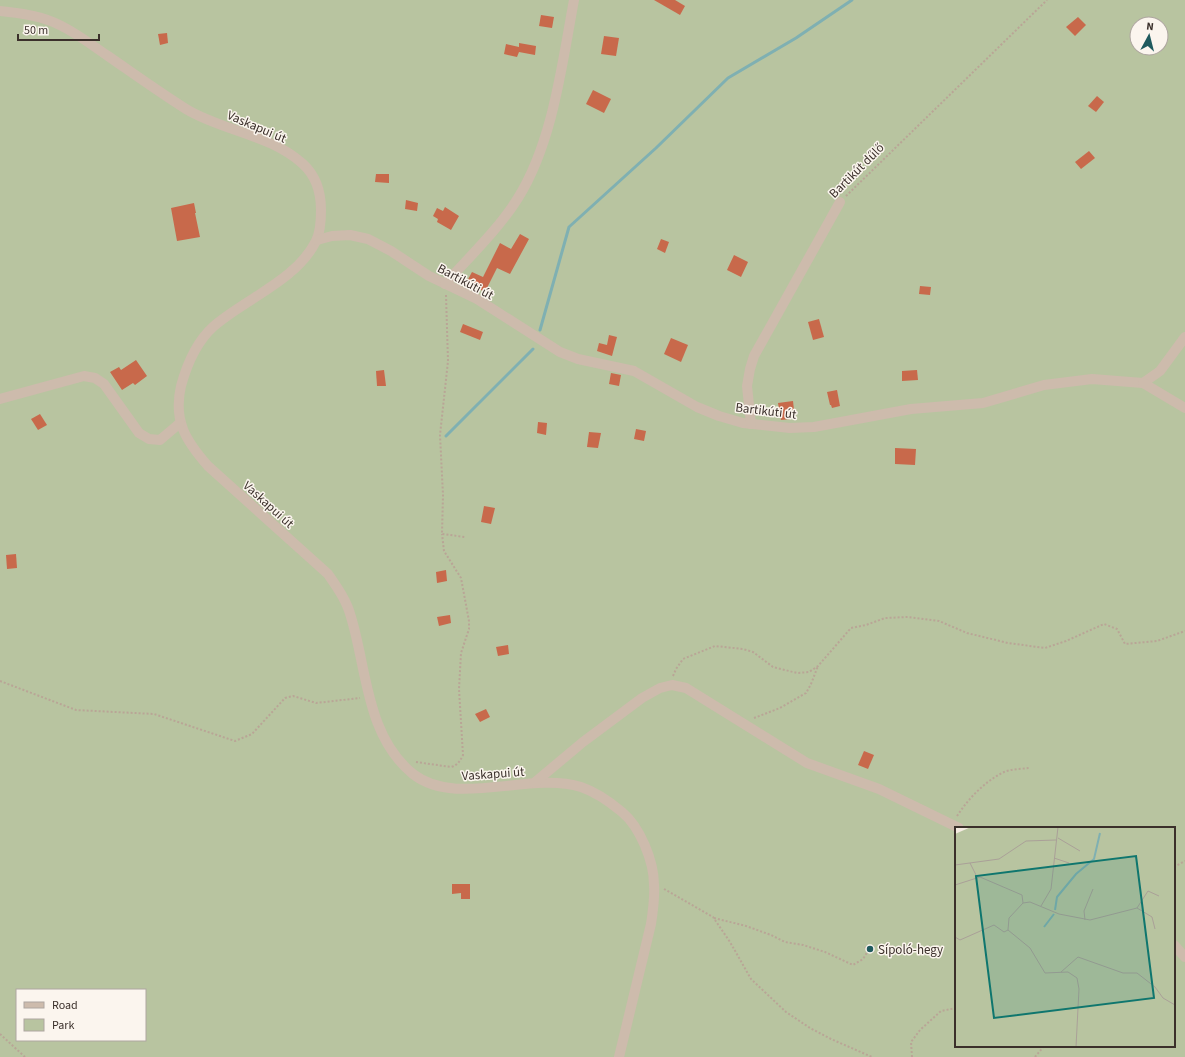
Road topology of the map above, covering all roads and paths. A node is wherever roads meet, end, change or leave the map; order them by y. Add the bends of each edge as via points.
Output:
1 (574, 0) edge
2 (1047, 0) edge
3 (0, 11) edge
4 (840, 202) joint
5 (317, 240) junction
6 (445, 284) junction
7 (1185, 337) edge
8 (1143, 383) junction
9 (0, 399) edge
10 (1185, 408) edge
11 (180, 423) junction
12 (751, 424) junction
13 (442, 534) junction
14 (465, 537) dead end
15 (1185, 631) edge
16 (818, 666) junction
17 (0, 681) edge
18 (672, 685) junction
19 (369, 696) junction
20 (745, 724) junction
21 (403, 764) junction
22 (1029, 768) dead end
23 (534, 783) junction
24 (955, 826) edge
25 (1185, 861) edge
26 (1175, 866) edge
27 (654, 883) junction
28 (713, 917) junction
29 (1175, 946) edge
30 (865, 947) dead end
31 (1185, 957) edge
32 (955, 1008) edge
33 (0, 1034) edge
34 (1043, 1047) edge
35 (25, 1057) edge
36 (619, 1057) edge
37 (872, 1057) edge
38 (912, 1057) edge
39 (1035, 1057) edge

1 - 6 street via 551,119 536,162 519,197 499,225
2 - 4 path, Bartikút dűlő
3 - 5 street, Vaskapui út via 27,14 72,30 160,93 192,112 290,154 304,165 315,180 321,196
4 - 12 street, Bartikút dűlő via 754,356 747,386
5 - 6 street, Bartikúti út via 350,235 368,238
5 - 11 street, Vaskapui út via 296,268 214,326 203,339 184,374 179,394
6 - 12 street, Bartikúti út via 477,299 568,356 634,372 697,407
6 - 13 path via 448,361 440,434
7 - 8 street via 1160,371
8 - 10 street
8 - 12 street, Bartikúti út via 1092,379 1044,385 983,404 912,409 814,427 790,428
9 - 11 street via 84,376 95,378 104,384 139,433 149,439 160,440
11 - 19 street, Vaskapui út via 186,437 208,466 328,574 351,616
13 - 14 path
13 - 21 path via 444,551 461,578 469,621 461,653 459,689 462,754 460,762 451,767 418,762
15 - 16 path via 1157,641 1125,644 1117,629 1104,624 1045,648 1008,643 967,633 939,622 908,617 885,618 851,628
16 - 18 path via 809,672 796,673 773,667 753,652 715,646 683,659 676,669
16 - 20 path via 806,693
17 - 19 path via 76,710 154,714 235,741 252,734 285,698 293,696 316,703
18 - 20 street via 686,688
18 - 23 street via 660,688 642,698
19 - 21 street, Vaskapui út via 388,746
20 - 24 street via 807,762 880,789
21 - 23 street, Vaskapui út via 419,778 449,788 464,790
22 - 24 path via 1005,772 982,786 965,804
23 - 27 street, Vaskapui út via 581,787 608,800 630,818 642,838 650,860
25 - 26 path
27 - 28 path
27 - 36 street, Vaskapui út via 651,924
28 - 30 path via 746,926 785,942 825,952 853,965 868,951
28 - 37 path via 751,979 786,1012 824,1035
29 - 31 street
32 - 38 path via 941,1011 920,1030 911,1042
33 - 35 path
34 - 39 path

